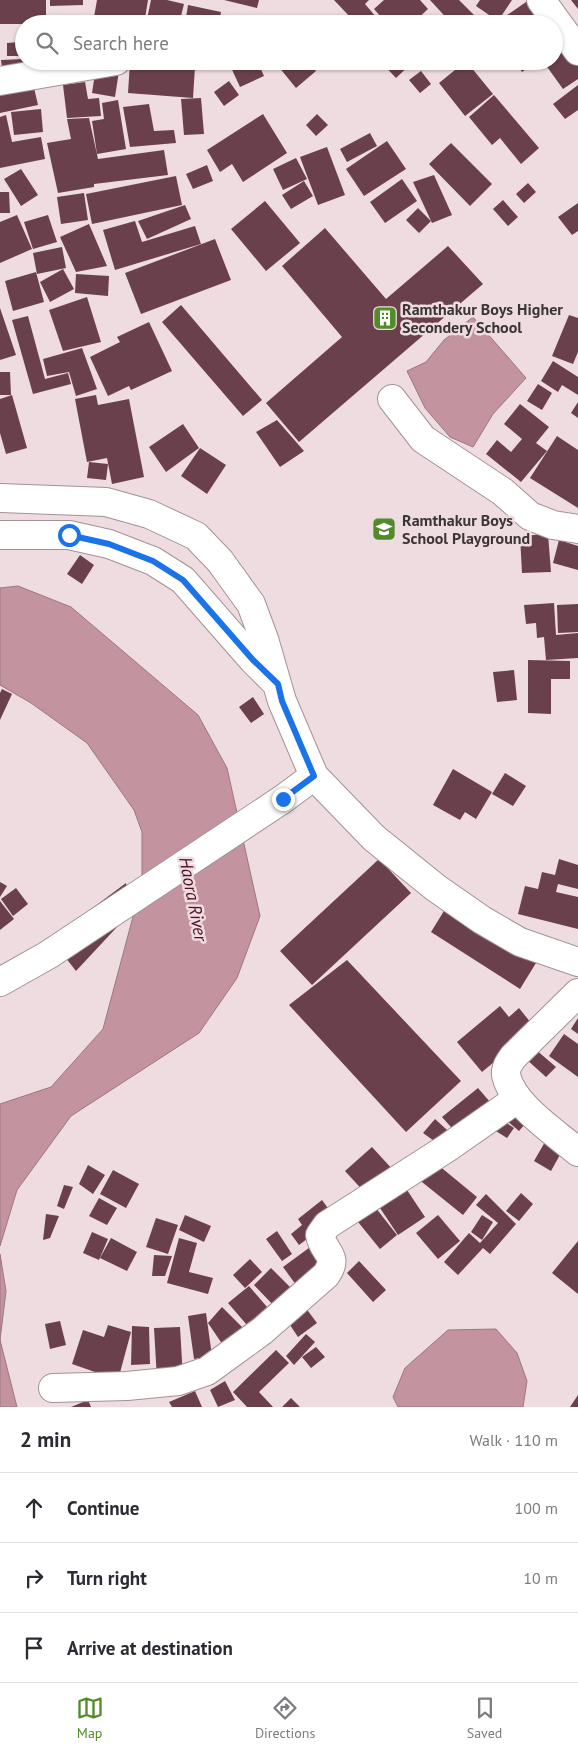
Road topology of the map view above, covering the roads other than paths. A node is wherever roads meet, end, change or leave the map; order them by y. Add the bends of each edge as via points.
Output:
1 (541, 0) edge
2 (552, 15) edge
3 (563, 30) edge
4 (578, 51) edge
5 (64, 70) edge
6 (0, 81) edge
7 (392, 399) dead end
8 (0, 498) edge
9 (578, 529) edge
10 (0, 535) edge
11 (278, 684) junction
12 (314, 776) junction
13 (578, 962) edge
14 (0, 982) edge
15 (578, 993) edge
16 (517, 1099) junction
17 (578, 1152) edge
18 (52, 1388) dead end

1 - 2 street
3 - 4 street
5 - 6 street
7 - 9 street via 423,439 503,492 530,516 553,525
8 - 11 street via 106,502 149,514 196,536 220,561 251,604
10 - 11 street via 69,535 109,544 153,561 183,580
11 - 12 street
12 - 13 street via 374,838 436,888 520,942
12 - 14 street via 48,954
15 - 16 street via 508,1064 506,1076
16 - 17 street
16 - 18 street via 327,1224 320,1234 332,1257 332,1267 326,1275 262,1331 208,1371 178,1381

